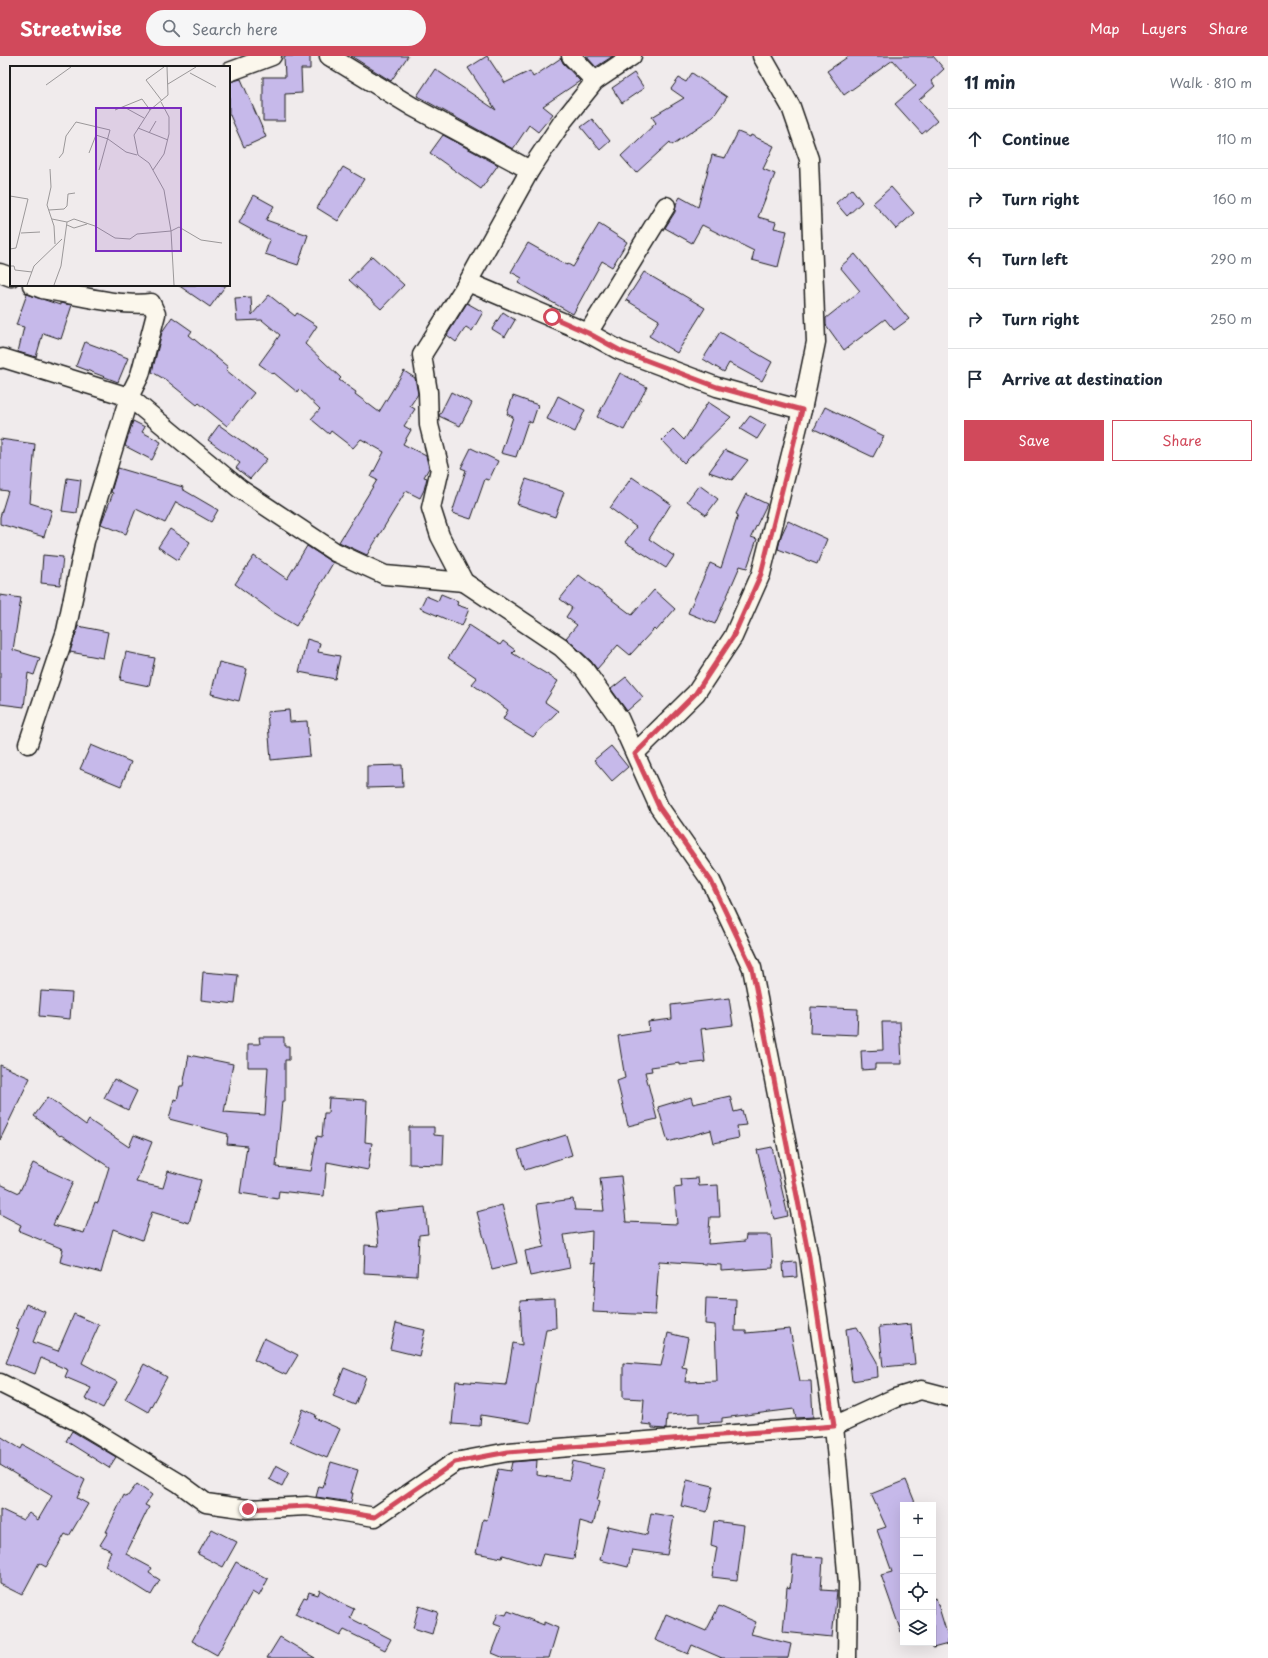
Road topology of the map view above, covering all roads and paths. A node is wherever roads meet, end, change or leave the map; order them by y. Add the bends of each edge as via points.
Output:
1 (272, 56) edge
2 (329, 56) edge
3 (571, 56) edge
4 (632, 56) edge
5 (762, 56) edge
6 (230, 72) edge
7 (596, 81) junction
8 (530, 170) junction
9 (666, 206) dead end
10 (0, 273) edge
11 (10, 277) edge
12 (468, 282) junction
13 (34, 286) edge
14 (588, 333) junction
15 (0, 359) edge
16 (129, 397) junction
17 (802, 410) junction
18 (464, 582) junction
19 (28, 744) dead end
20 (635, 754) junction
21 (0, 1384) edge
22 (948, 1397) edge
23 (834, 1426) junction
24 (847, 1658) edge

1 - 6 street
2 - 8 street via 413,107
3 - 7 street
4 - 7 street
5 - 17 street via 791,107 809,158 816,342
7 - 8 street via 563,121
8 - 12 street
9 - 14 street
10 - 11 street
12 - 14 street
12 - 18 street via 422,355 428,392 429,425 440,469 431,508 440,536
13 - 16 street via 110,301 150,303 156,314 140,375
14 - 17 street via 619,350 717,387
15 - 16 street
16 - 18 street via 240,489 335,552 385,575
16 - 19 street via 85,541 66,631
17 - 20 street via 761,574 733,637 696,693
18 - 20 street via 561,647 584,669 619,718
20 - 23 street via 659,807 711,881 752,968 809,1257
21 - 23 street via 80,1423 179,1483 206,1503 248,1509 307,1506 375,1517 455,1462 508,1452
22 - 23 street via 921,1390 894,1398
23 - 24 street via 848,1583

